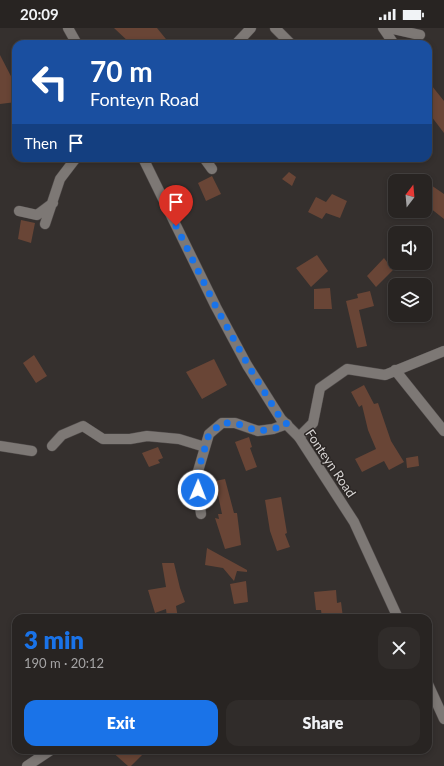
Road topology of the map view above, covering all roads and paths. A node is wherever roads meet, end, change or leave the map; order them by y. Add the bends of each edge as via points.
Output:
1 (68, 28) edge
2 (251, 28) edge
3 (275, 28) edge
4 (383, 28) edge
5 (389, 28) edge
6 (420, 35) dead end
7 (76, 40) edge
8 (240, 40) edge
9 (288, 40) edge
10 (391, 40) edge
11 (73, 162) edge
12 (144, 162) edge
13 (207, 162) edge
14 (212, 169) dead end
15 (53, 203) junction
16 (19, 211) dead end
17 (45, 224) dead end
18 (444, 351) edge
19 (395, 370) junction
20 (287, 424) junction
21 (444, 431) edge
22 (299, 436) junction
23 (0, 446) edge
24 (52, 446) dead end
25 (205, 447) junction
26 (32, 452) dead end
27 (201, 514) dead end
28 (396, 614) edge
29 (432, 693) edge
30 (444, 719) edge
31 (45, 754) edge
32 (27, 766) edge

1 - 7 street
2 - 8 street
3 - 9 street
4 - 10 street
5 - 6 street
11 - 15 street via 60,179
12 - 20 street, Fonteyn Road via 216,307 248,365 281,419
13 - 14 street
15 - 16 street via 37,215
15 - 17 street
18 - 19 street
19 - 21 street
19 - 22 street via 385,375 347,369 320,388 313,422
20 - 22 street, Fonteyn Road
20 - 25 street via 258,431 235,423 222,423 209,434
22 - 28 street, Fonteyn Road via 354,522
23 - 26 street
24 - 25 street via 62,435 83,426 103,439 147,436 179,439
25 - 27 street via 196,478
29 - 30 street
31 - 32 street

